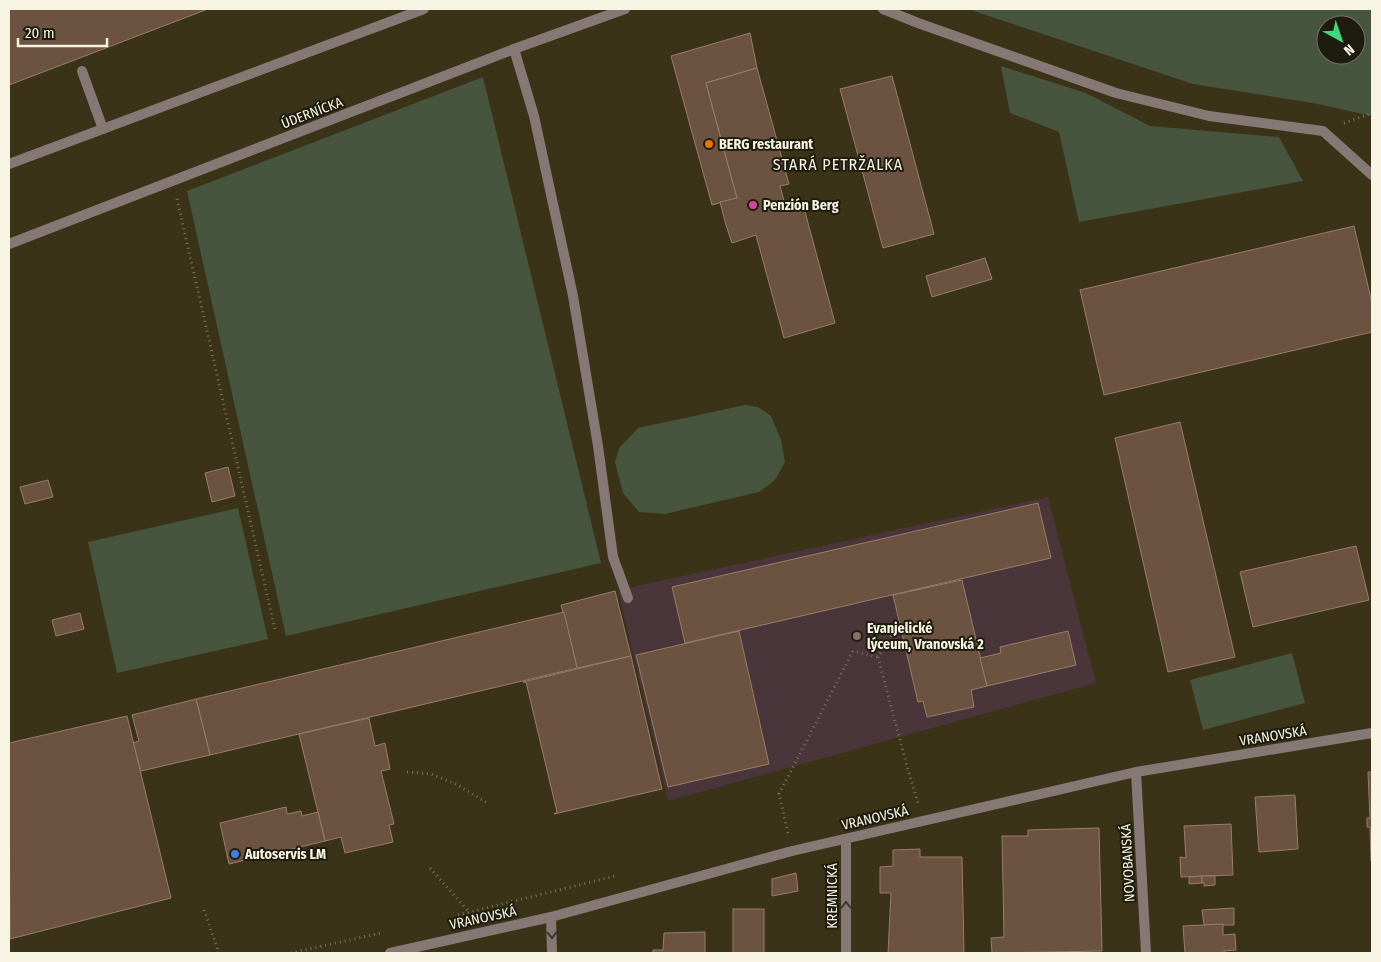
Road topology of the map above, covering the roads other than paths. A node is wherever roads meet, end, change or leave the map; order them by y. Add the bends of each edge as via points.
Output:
1 (424, 9) edge
2 (625, 9) edge
3 (883, 9) edge
4 (514, 49) junction
5 (82, 71) dead end
6 (103, 129) junction
7 (9, 164) edge
8 (1372, 175) edge
9 (9, 244) edge
10 (628, 598) dead end
11 (1372, 733) edge
12 (1136, 772) junction
13 (846, 839) junction
14 (551, 917) junction
15 (390, 953) edge
16 (552, 953) edge
17 (846, 953) edge
18 (1146, 953) edge

1 - 6 street
2 - 4 street, ÚDERNÍCKA
3 - 8 street via 1116,93 1209,116 1323,131
4 - 9 street, ÚDERNÍCKA
4 - 10 street via 534,116 573,296 613,557
5 - 6 street
6 - 7 street
11 - 12 street, VRANOVSKÁ
12 - 13 street, VRANOVSKÁ
12 - 18 street, NOVOBANSKÁ
13 - 14 street, VRANOVSKÁ
17 -> 13 street, KREMNICKÁ
14 - 15 street, VRANOVSKÁ
14 -> 16 street

